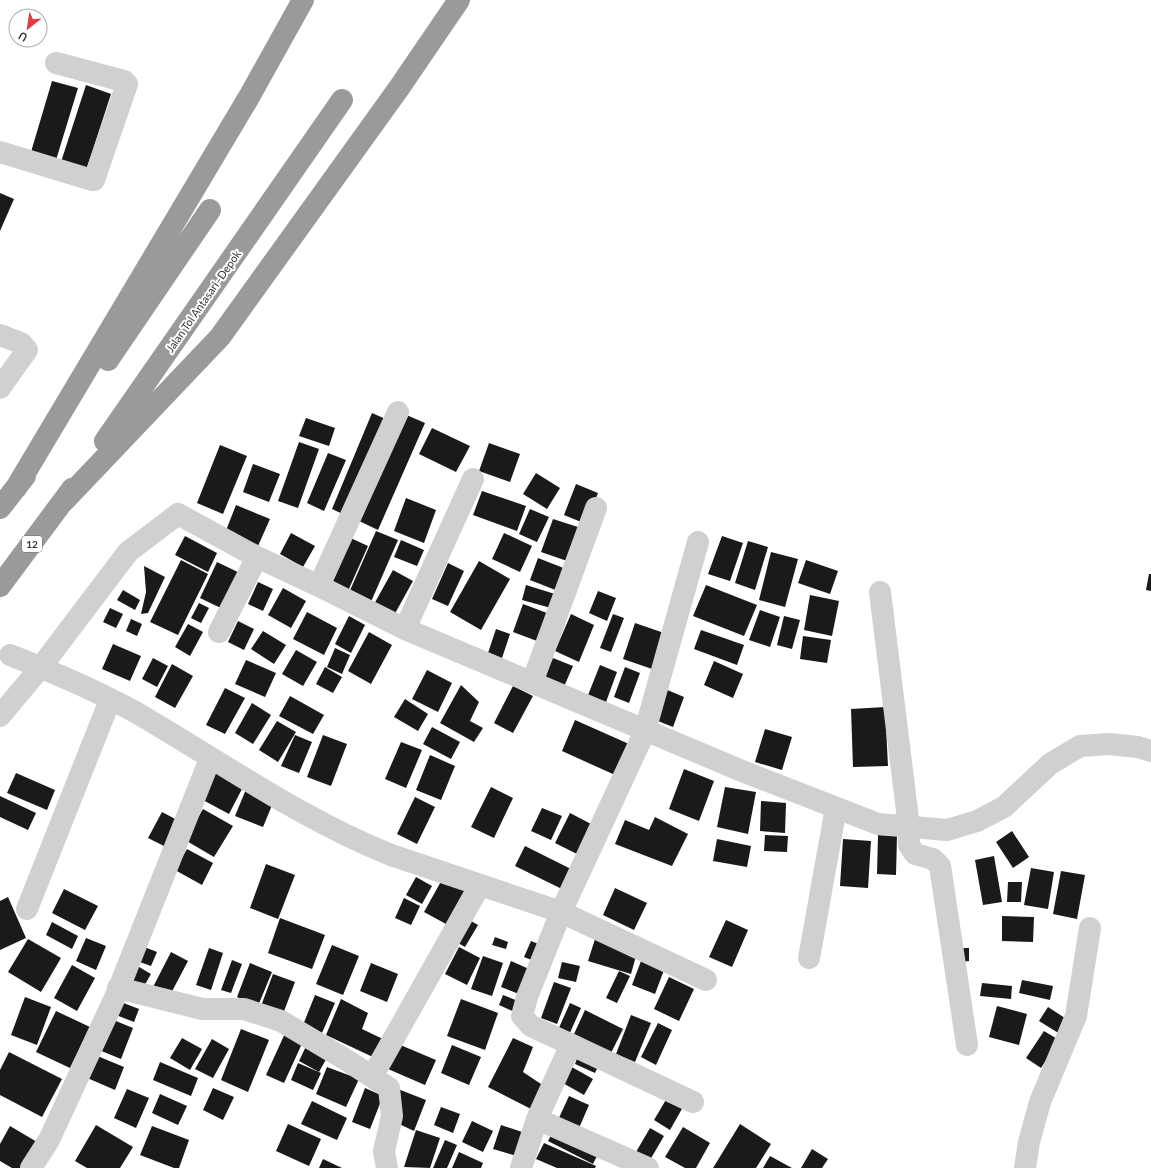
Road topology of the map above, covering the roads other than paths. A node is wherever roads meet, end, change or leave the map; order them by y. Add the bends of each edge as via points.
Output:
1 (303, 0) edge
2 (459, 0) edge
3 (56, 63) dead end
4 (342, 100) dead end
5 (0, 152) edge
6 (210, 210) dead end
7 (0, 335) edge
8 (0, 388) edge
9 (398, 412) dead end
10 (473, 479) dead end
11 (16, 488) junction
12 (64, 501) junction
13 (0, 508) edge
14 (596, 508) dead end
15 (698, 542) dead end
16 (257, 557) junction
17 (0, 586) edge
18 (319, 586) junction
19 (880, 592) dead end
20 (405, 629) junction
21 (218, 632) dead end
22 (10, 655) dead end
23 (41, 667) junction
24 (532, 683) junction
25 (110, 700) junction
26 (0, 716) edge
27 (645, 731) junction
28 (1145, 749) edge
29 (210, 758) junction
30 (836, 808) junction
31 (909, 827) junction
32 (480, 884) junction
33 (26, 909) dead end
34 (561, 912) junction
35 (1090, 928) dead end
36 (809, 958) dead end
37 (706, 980) dead end
38 (118, 988) junction
39 (967, 1045) dead end
40 (574, 1046) junction
41 (372, 1077) junction
42 (693, 1102) dead end
43 (537, 1119) junction
44 (31, 1168) edge
45 (387, 1168) edge
46 (521, 1168) edge
47 (648, 1168) edge
48 (1025, 1168) edge

1 - 11 highway via 249,97
2 - 12 highway via 399,88 220,336
3 - 5 street via 124,81 127,84 94,180
4 - 12 highway, Jalan Tol Antasari–Depok
6 - 11 highway via 116,349
7 - 8 street via 22,343 27,350
9 - 18 street
10 - 20 street
11 - 13 highway
12 - 17 highway, 12
14 - 24 street
15 - 27 street
16 - 18 street
16 - 21 street
16 - 23 street via 178,514 128,552
18 - 20 street
19 - 31 street
20 - 24 street
22 - 23 street
23 - 25 street
23 - 26 street
24 - 27 street
25 - 29 street
25 - 33 street
27 - 30 street
27 - 34 street
28 - 31 street via 1109,744 1080,746 1050,764 1004,807 977,821 947,830
29 - 32 street via 316,820 368,846
29 - 38 street
30 - 31 street via 878,824
30 - 36 street
31 - 39 street via 909,846 915,854 933,859 940,866
32 - 34 street
32 - 41 street
34 - 37 street
34 - 40 street via 526,997 522,1016 531,1026
35 - 48 street via 1076,1016 1040,1102
38 - 41 street via 202,1009 244,1009 281,1021
38 - 44 street via 49,1140
40 - 42 street
40 - 43 street via 568,1051
41 - 45 street via 389,1088 392,1116 384,1151
43 - 46 street
43 - 47 street

